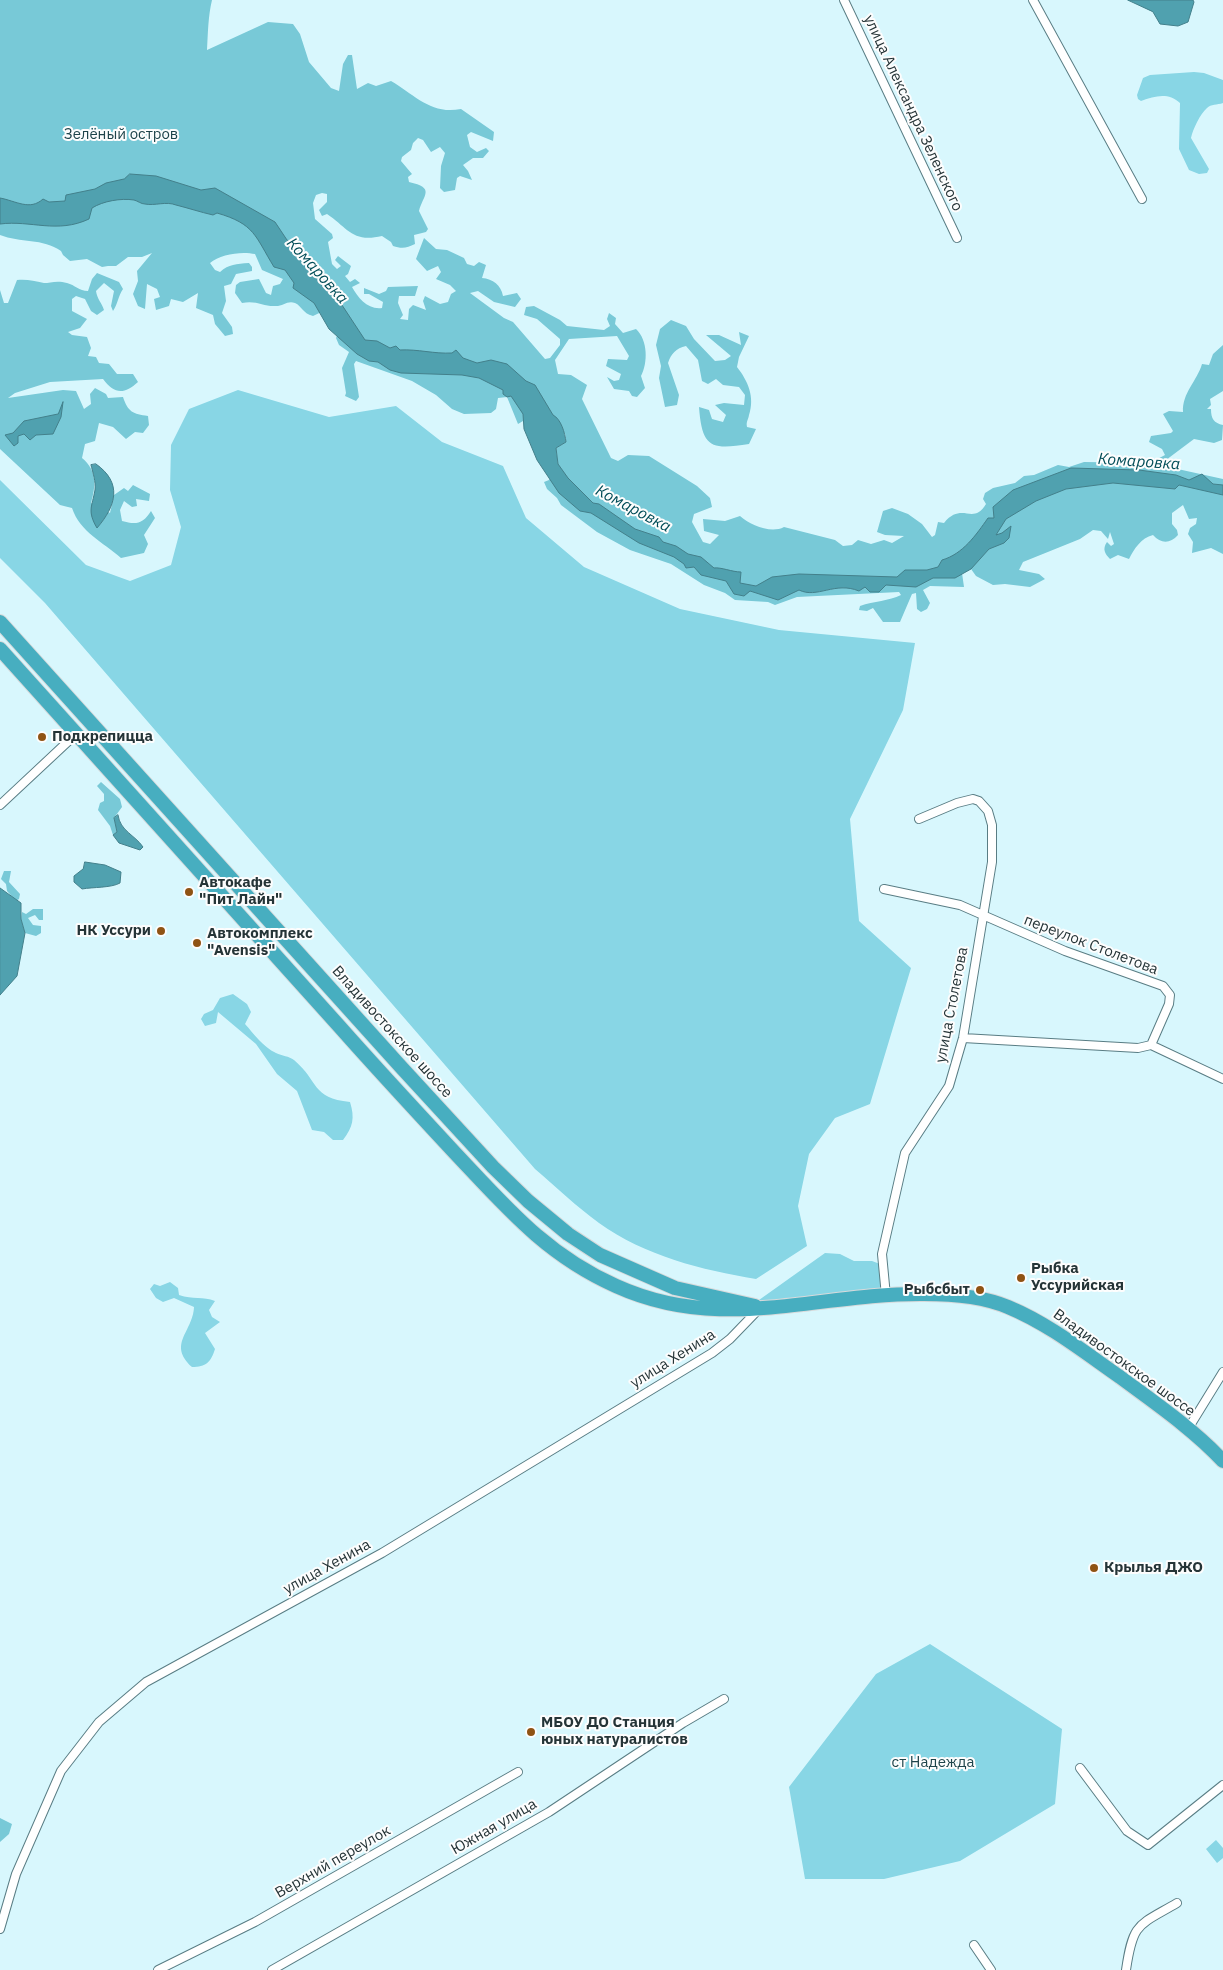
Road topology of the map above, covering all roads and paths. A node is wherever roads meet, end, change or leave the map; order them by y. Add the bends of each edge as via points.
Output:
1 (844, 0) edge
2 (1033, 0) edge
3 (1142, 199) dead end
4 (957, 238) dead end
5 (0, 622) edge
6 (0, 650) edge
7 (76, 734) junction
8 (0, 805) edge
9 (919, 819) dead end
10 (884, 889) dead end
11 (983, 917) junction
12 (963, 1038) junction
13 (1151, 1045) junction
14 (1223, 1079) edge
15 (505, 1179) junction
16 (492, 1193) junction
17 (886, 1296) junction
18 (760, 1308) junction
19 (1223, 1372) edge
20 (1188, 1429) junction
21 (1223, 1461) edge
22 (724, 1699) dead end
23 (1080, 1768) dead end
24 (518, 1772) dead end
25 (1223, 1785) edge
26 (1177, 1903) dead end
27 (0, 1929) edge
28 (974, 1945) dead end
29 (158, 1970) edge
30 (272, 1970) edge
31 (991, 1970) edge
32 (1126, 1970) edge

1 - 4 street, улица Александра Зеленского
2 - 3 street
5 - 15 highway, Владивостокское шоссе
6 - 7 highway, Владивостокское шоссе
7 - 8 street
7 - 16 highway, Владивостокское шоссе
9 - 11 street, улица Столетова via 973,799 988,810 992,852
10 - 11 street, переулок Столетова via 960,905
11 - 12 street, улица Столетова
11 - 13 street, переулок Столетова via 1163,986 1170,996 1169,1004
12 - 13 street via 1118,1048
12 - 17 street, улица Столетова via 949,1086 904,1153 882,1254
13 - 14 street
15 - 16 highway via 505,1192
15 - 18 highway, Владивостокское шоссе via 568,1234 600,1254 675,1288 748,1302
16 - 18 highway, Владивостокское шоссе via 545,1244 615,1285 652,1300 692,1309
17 - 18 highway, Владивостокское шоссе
17 - 20 highway, Владивостокское шоссе via 958,1295 1005,1306 1062,1337
18 - 27 street, улица Хенина via 712,1353 382,1553 146,1682 99,1722 61,1771 16,1874
19 - 20 street
20 - 21 highway, Владивостокское шоссе
22 - 30 street, Южная улица via 549,1812
23 - 25 street via 1127,1831 1148,1845
24 - 29 street, Верхний переулок via 255,1922
26 - 32 street via 1140,1925 1130,1946
28 - 31 street

